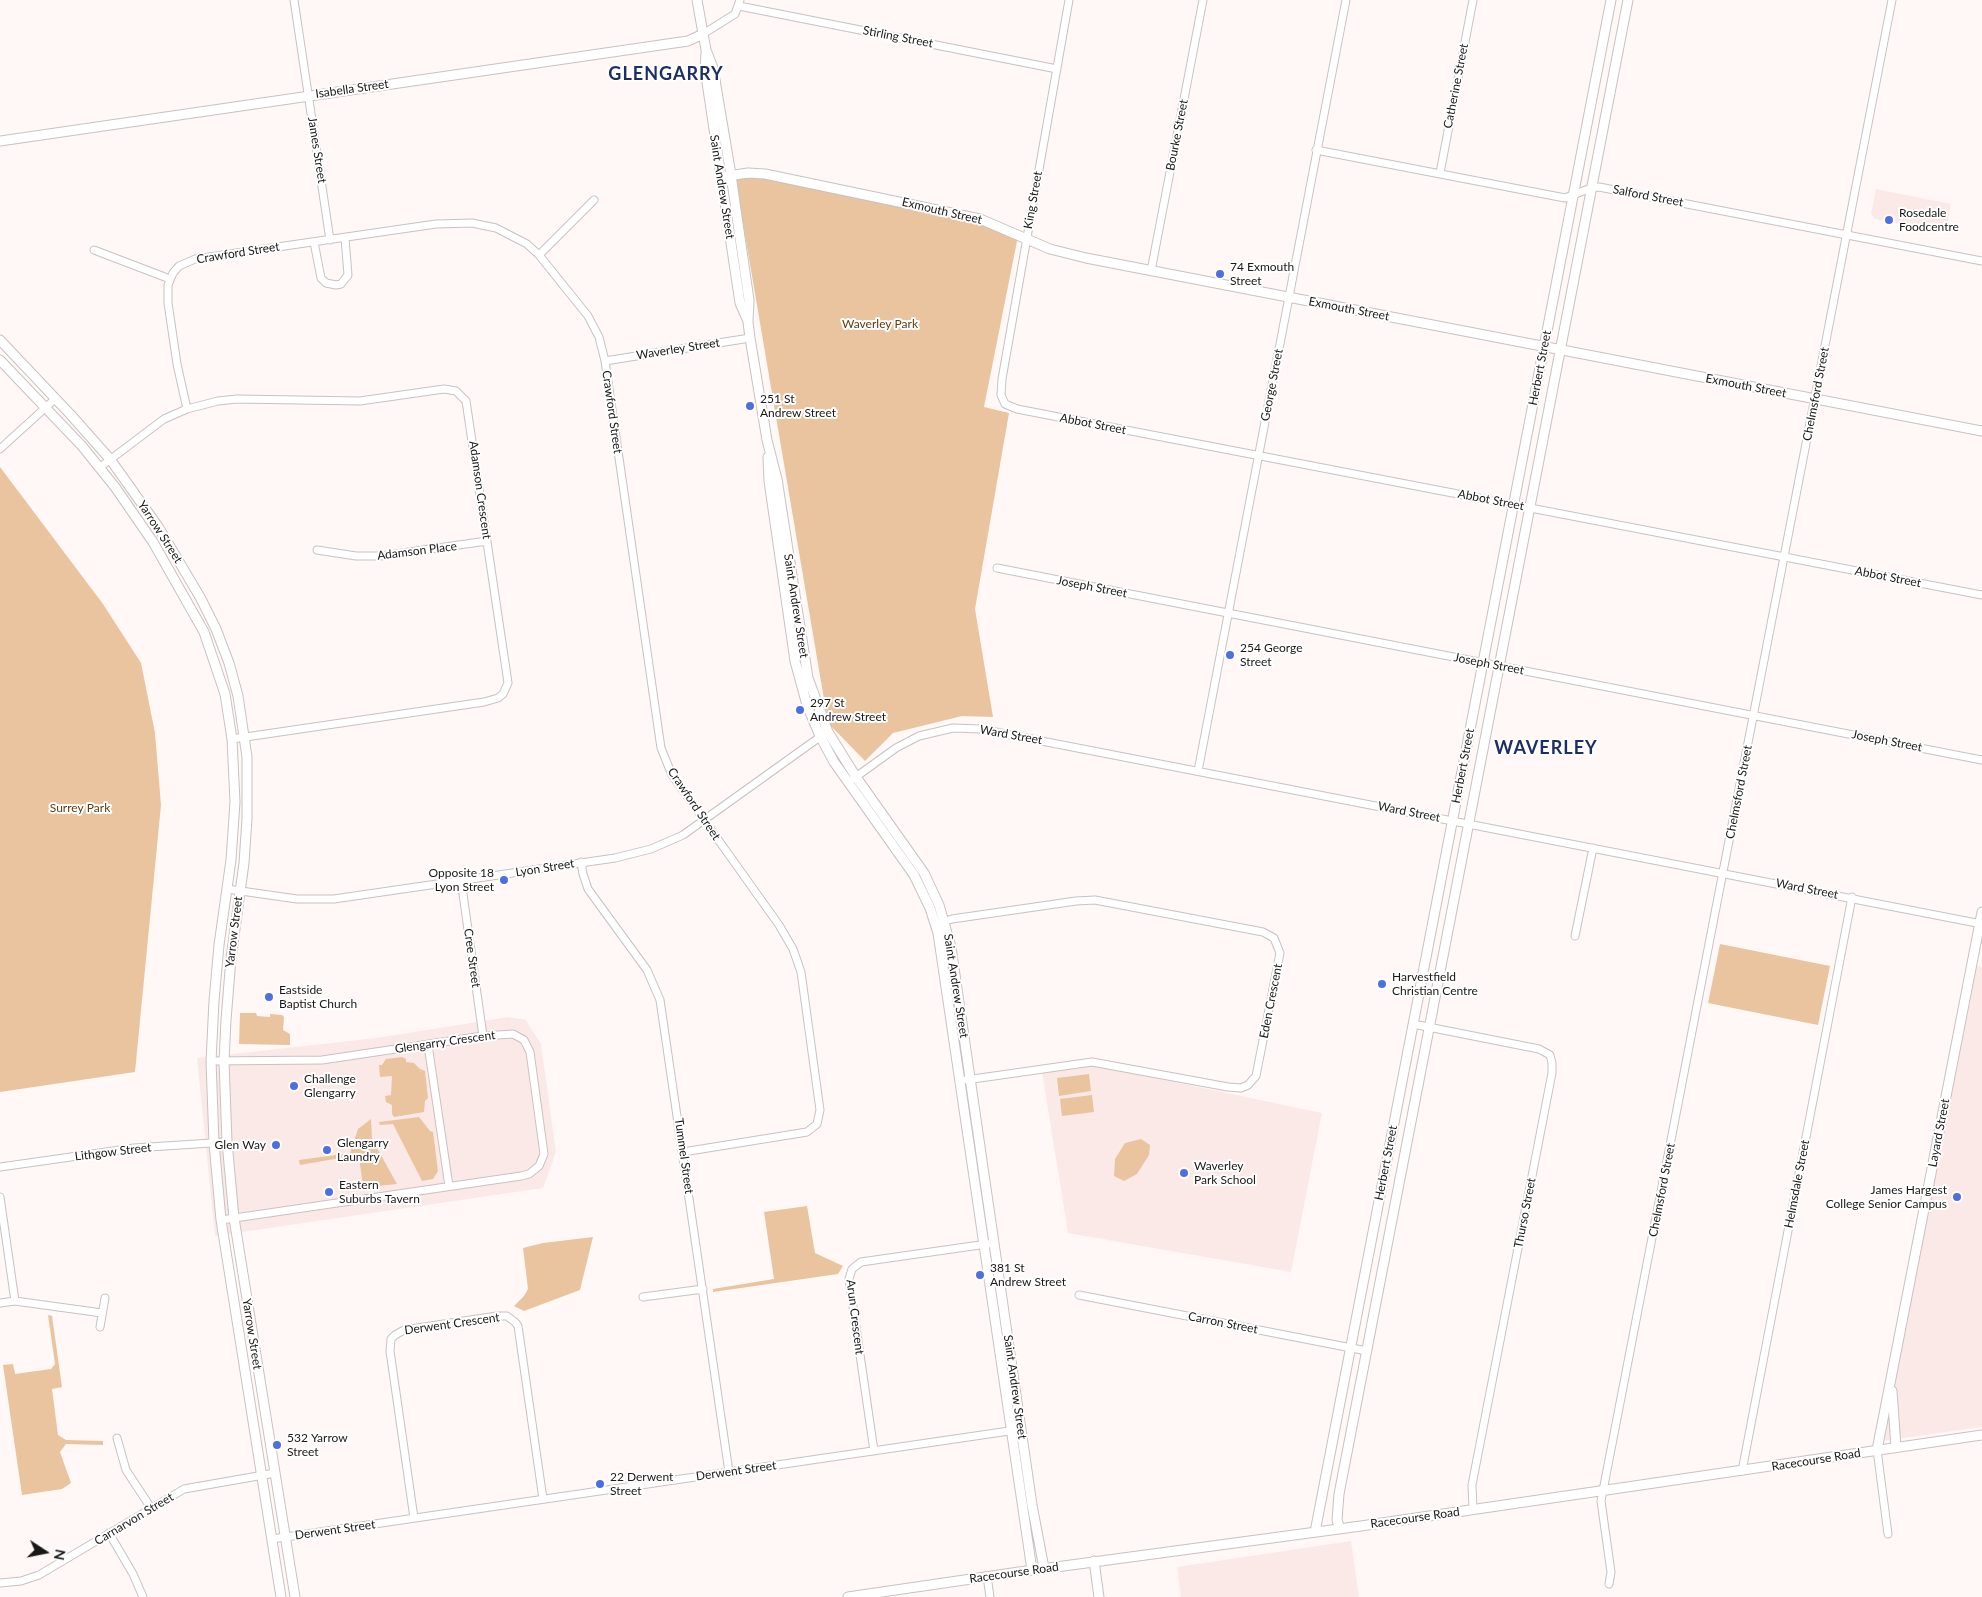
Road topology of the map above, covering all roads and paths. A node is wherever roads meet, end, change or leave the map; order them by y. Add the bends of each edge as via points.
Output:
1 (294, 0) edge
2 (697, 0) edge
3 (1069, 0) edge
4 (1203, 0) edge
5 (1346, 0) edge
6 (1473, 0) edge
7 (1611, 0) edge
8 (1628, 0) edge
9 (1892, 0) edge
10 (740, 3) edge
11 (703, 34) junction
12 (706, 50) junction
13 (1057, 69) junction
14 (308, 96) junction
15 (0, 140) edge
16 (1316, 150) junction
17 (1440, 173) junction
18 (731, 175) junction
19 (721, 177) junction
20 (1591, 188) junction
21 (1573, 196) junction
22 (594, 200) dead end
23 (1847, 234) junction
24 (345, 238) junction
25 (1026, 239) junction
26 (330, 240) junction
27 (314, 242) junction
28 (94, 250) dead end
29 (539, 254) junction
30 (1982, 260) edge
31 (1151, 271) junction
32 (170, 279) junction
33 (1289, 298) junction
34 (748, 322) junction
35 (750, 338) junction
36 (0, 340) edge
37 (1544, 346) junction
38 (1560, 349) junction
39 (0, 360) edge
40 (605, 360) junction
41 (56, 398) junction
42 (1815, 399) junction
43 (1002, 400) joint
44 (46, 407) junction
45 (187, 409) junction
46 (1982, 431) edge
47 (0, 449) edge
48 (1259, 456) junction
49 (110, 460) junction
50 (100, 468) junction
51 (1514, 505) junction
52 (1530, 508) junction
53 (487, 541) junction
54 (317, 550) dead end
55 (1784, 557) junction
56 (997, 568) dead end
57 (1982, 596) edge
58 (1228, 613) junction
59 (1483, 662) junction
60 (1499, 666) junction
61 (1754, 715) junction
62 (824, 734) junction
63 (245, 737) junction
64 (232, 739) junction
65 (1982, 760) edge
66 (1198, 771) junction
67 (852, 780) junction
68 (704, 820) junction
69 (1452, 820) junction
70 (1468, 823) junction
71 (1593, 848) junction
72 (581, 862) junction
73 (1724, 873) junction
74 (461, 880) junction
75 (227, 889) junction
76 (240, 891) junction
77 (1852, 898) junction
78 (1982, 912) edge
79 (940, 922) junction
80 (1981, 923) edge
81 (1575, 936) dead end
82 (1413, 1024) junction
83 (1429, 1028) junction
84 (483, 1036) junction
85 (428, 1044) junction
86 (212, 1061) junction
87 (224, 1061) junction
88 (966, 1080) junction
89 (226, 1142) junction
90 (214, 1143) junction
91 (683, 1152) junction
92 (0, 1167) edge
93 (449, 1186) junction
94 (1381, 1189) junction
95 (1398, 1192) junction
96 (0, 1197) edge
97 (234, 1218) junction
98 (222, 1220) junction
99 (990, 1244) junction
100 (703, 1289) junction
101 (1079, 1295) dead end
102 (642, 1297) dead end
103 (105, 1298) dead end
104 (15, 1301) junction
105 (0, 1303) edge
106 (102, 1313) junction
107 (100, 1327) dead end
108 (1351, 1348) junction
109 (1367, 1351) junction
110 (1891, 1384) junction
111 (1017, 1430) junction
112 (1982, 1435) edge
113 (117, 1438) dead end
114 (1896, 1447) junction
115 (1877, 1450) junction
116 (874, 1451) junction
117 (1742, 1471) junction
118 (729, 1472) junction
119 (275, 1474) junction
120 (262, 1476) junction
121 (1604, 1491) junction
122 (543, 1499) junction
123 (151, 1508) junction
124 (1473, 1510) junction
125 (414, 1518) junction
126 (1340, 1529) junction
127 (1315, 1532) junction
128 (109, 1533) junction
129 (1888, 1534) dead end
130 (285, 1538) junction
131 (272, 1539) junction
132 (1094, 1562) junction
133 (1044, 1568) junction
134 (1032, 1570) junction
135 (987, 1576) junction
136 (0, 1583) edge
137 (1609, 1584) dead end
138 (143, 1597) edge
139 (281, 1597) edge
140 (294, 1597) edge
141 (848, 1597) edge
142 (990, 1597) edge
143 (1099, 1597) edge

1 - 14 street, James Street
2 - 11 street, Saint Andrew Street
3 - 13 street, King Street
4 - 31 street, Bourke Street
5 - 16 street, George Street
6 - 17 street, Catherine Street
7 - 21 street, Herbert Street
8 - 20 street, Herbert Street
9 - 23 street, Chelmsford Street
10 - 11 street via 735,14
10 - 13 street, Stirling Street
11 - 12 street, Saint Andrew Street
11 - 14 street, Isabella Street via 688,40
12 - 18 street, Saint Andrew Street via 713,68
12 - 19 street, Saint Andrew Street via 704,69
13 - 25 street, King Street
14 - 15 street, Isabella Street
14 - 26 street, James Street
16 - 17 street, Salford Street
16 - 33 street, George Street
17 - 21 street, Salford Street via 1564,197
18 - 19 street, Exmouth Street
18 - 25 street, Exmouth Street via 758,173 960,214 994,224
18 - 34 street, Saint Andrew Street via 749,300
19 - 34 street, Saint Andrew Street via 740,303
20 - 21 street, Salford Street
20 - 23 street, Salford Street
20 - 38 street, Herbert Street
21 - 37 street, Herbert Street
22 - 29 street
23 - 30 street, Salford Street
23 - 42 street, Chelmsford Street
24 - 26 street, Crawford Street
24 - 27 street via 348,275 336,285 321,278
24 - 29 street, Crawford Street via 436,224 472,223 507,233
25 - 31 street, Exmouth Street via 1050,249
25 - 43 street, King Street via 1002,379
26 - 27 street, Crawford Street
27 - 32 street, Crawford Street via 195,259 179,266
28 - 32 street
29 - 40 street, Crawford Street via 588,316 599,337
31 - 33 street, Exmouth Street
32 - 45 street via 168,303
33 - 37 street, Exmouth Street
33 - 48 street, George Street
34 - 35 street, Saint Andrew Street
35 - 40 street, Waverley Street
35 - 62 street, Saint Andrew Street via 767,440 778,479 808,678
36 - 41 street, Yarrow Street
37 - 38 street, Exmouth Street
37 - 51 street, Herbert Street
38 - 42 street, Exmouth Street
38 - 52 street, Herbert Street
39 - 44 street, Yarrow Street
40 - 68 street, Crawford Street via 661,748 672,775
41 - 44 street
41 - 49 street, Yarrow Street
42 - 46 street, Exmouth Street
42 - 55 street, Chelmsford Street
43 - 48 street, Abbot Street via 1017,409
44 - 47 street
44 - 50 street, Yarrow Street
45 - 49 street, Adamson Crescent via 150,428
45 - 53 street, Adamson Crescent via 228,400 360,401 444,389 456,391 466,402 469,412
48 - 51 street, Abbot Street
48 - 58 street, George Street
49 - 50 street, Adamson Crescent
49 - 63 street, Yarrow Street via 170,545 216,629 235,680
50 - 64 street, Yarrow Street via 152,542 204,632 225,694
51 - 52 street, Abbot Street
51 - 59 street, Herbert Street
52 - 55 street, Abbot Street
52 - 60 street, Herbert Street
53 - 54 street, Adamson Place via 380,556
53 - 63 street, Adamson Crescent via 508,683 503,694 484,702
55 - 57 street, Abbot Street
55 - 61 street, Chelmsford Street
56 - 58 street, Joseph Street
58 - 59 street, Joseph Street
58 - 66 street, George Street
59 - 60 street, Joseph Street
59 - 69 street, Herbert Street
60 - 61 street, Joseph Street
60 - 70 street, Herbert Street
61 - 65 street, Joseph Street
61 - 73 street, Chelmsford Street
62 - 67 street, Saint Andrew Street
62 - 68 street, Lyon Street
63 - 64 street, Adamson Crescent
63 - 76 street, Yarrow Street via 248,819
64 - 75 street, Yarrow Street via 236,802
66 - 67 street, Ward Street via 965,728 941,730 909,740
66 - 69 street, Ward Street
67 - 79 street, Saint Andrew Street via 924,874 934,894
68 - 72 street, Lyon Street via 683,835 651,849
68 - 91 street, Crawford Street via 780,925 798,960 820,1118 813,1128 800,1134
69 - 70 street, Ward Street
69 - 82 street, Herbert Street
70 - 71 street, Ward Street
70 - 83 street, Herbert Street
71 - 73 street, Ward Street
71 - 81 street
72 - 74 street, Lyon Street
72 - 91 street, Tummel Street via 588,889 647,970 657,990
73 - 77 street, Ward Street
73 - 121 street, Chelmsford Street
74 - 76 street, Lyon Street via 324,899
74 - 84 street, Cree Street
75 - 76 street, Lyon Street
75 - 86 street, Yarrow Street via 216,971
76 - 87 street, Yarrow Street via 228,981
77 - 80 street, Ward Street
77 - 117 street, Helmsdale Street
78 - 80 street, Layard Street
79 - 88 street, Saint Andrew Street via 951,947
79 - 88 street, Eden Crescent via 1096,900 1263,932 1274,938 1280,953 1256,1076 1241,1088 1092,1062
80 - 110 street, Layard Street
82 - 83 street, Thurso Street
82 - 94 street, Herbert Street
83 - 95 street, Herbert Street
83 - 124 street, Thurso Street via 1538,1049 1550,1055 1552,1063 1472,1485
84 - 85 street, Glengarry Crescent
84 - 93 street, Glengarry Crescent via 513,1034 528,1045 543,1147 542,1161 536,1169 521,1176
85 - 87 street, Glengarry Crescent via 316,1060
85 - 93 street
86 - 87 street, Glengarry Crescent
86 - 90 street, Yarrow Street
87 - 89 street, Yarrow Street
88 - 99 street, Saint Andrew Street
89 - 90 street, Lithgow Street
89 - 97 street, Yarrow Street
90 - 92 street, Lithgow Street via 134,1148
90 - 98 street, Yarrow Street
91 - 100 street, Tummel Street
93 - 97 street, Glengarry Crescent
94 - 95 street
94 - 108 street, Herbert Street
95 - 109 street, Herbert Street
96 - 104 street
97 - 98 street, Glengarry Crescent
97 - 119 street, Yarrow Street
98 - 120 street, Yarrow Street
99 - 111 street, Saint Andrew Street
99 - 116 street, Arun Crescent via 861,1262 850,1273
100 - 102 street
100 - 118 street, Tummel Street
101 - 108 street, Carron Street
103 - 106 street
104 - 105 street
104 - 106 street
106 - 107 street
108 - 109 street, Carron Street
108 - 127 street, Herbert Street
109 - 126 street, Herbert Street via 1339,1494 1337,1520
110 - 114 street, Layard Street
110 - 115 street, Layard Street
111 - 116 street, Derwent Street
111 - 133 street, Saint Andrew Street
111 - 134 street, Saint Andrew Street
112 - 114 street, Racecourse Road
113 - 123 street via 126,1470
114 - 115 street, Racecourse Road
115 - 117 street, Racecourse Road
115 - 129 street, Layard Street
116 - 118 street, Derwent Street
117 - 121 street, Racecourse Road
118 - 122 street, Derwent Street
119 - 120 street, Carnarvon Street
119 - 130 street, Yarrow Street
120 - 123 street, Carnarvon Street via 190,1487
120 - 131 street, Yarrow Street
121 - 124 street, Racecourse Road
121 - 137 street, Chelmsford Street via 1602,1501 1611,1572
122 - 125 street, Derwent Street
122 - 125 street, Derwent Crescent via 518,1326 507,1316 470,1320 404,1330 392,1339 390,1351
123 - 128 street, Carnarvon Street
124 - 126 street, Racecourse Road
125 - 130 street, Derwent Street
126 - 127 street, Racecourse Road
127 - 132 street, Racecourse Road
128 - 136 street, Carnarvon Street via 39,1575
128 - 138 street via 134,1574
130 - 131 street, Derwent Street
130 - 140 street, Yarrow Street
131 - 139 street, Yarrow Street
132 - 133 street, Racecourse Road
132 - 143 street
133 - 134 street, Racecourse Road
134 - 135 street, Racecourse Road
135 - 141 street, Racecourse Road
135 - 142 street

